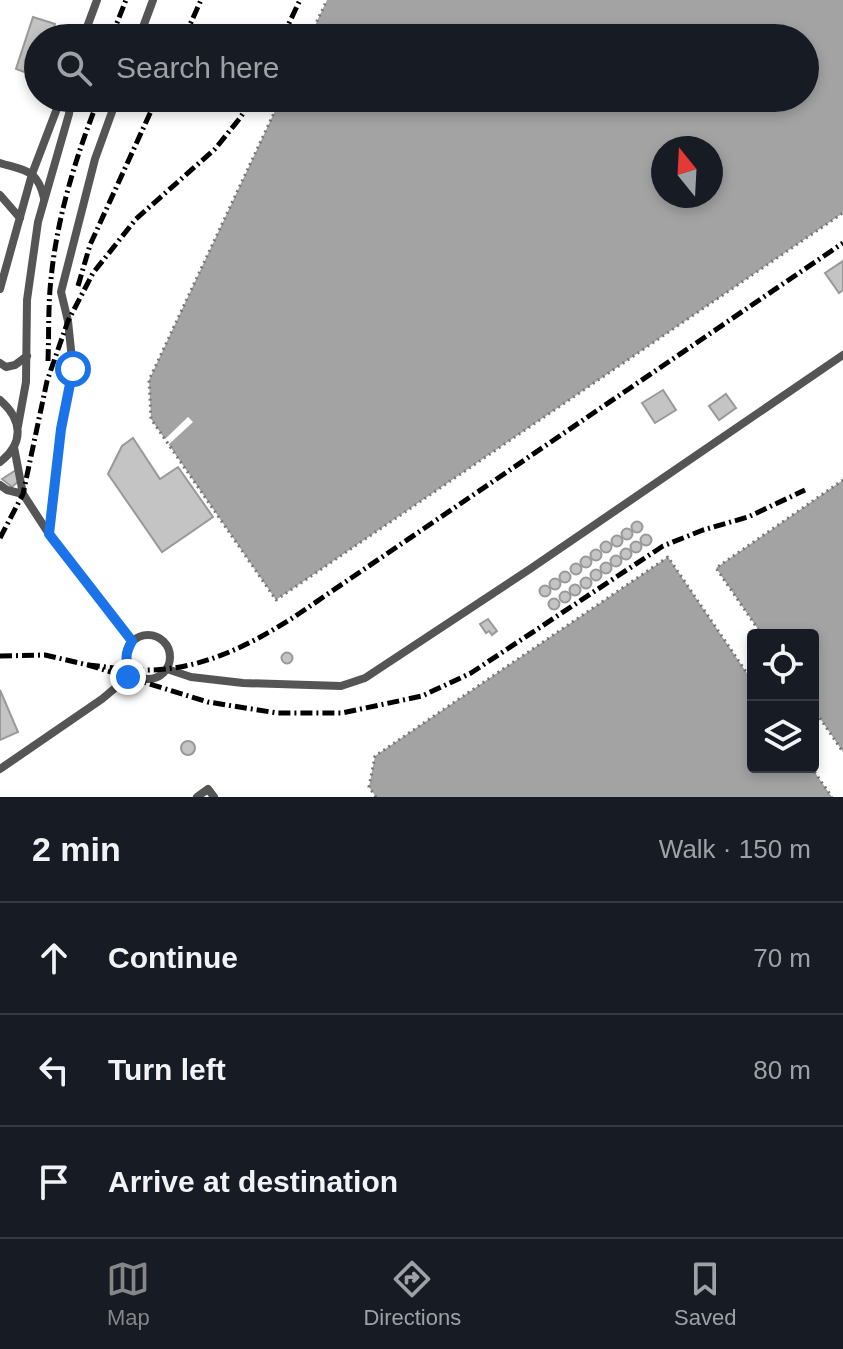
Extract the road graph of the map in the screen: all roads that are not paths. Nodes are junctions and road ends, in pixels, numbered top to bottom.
1 (97, 0) edge
2 (153, 0) edge
3 (88, 24) edge
4 (144, 24) edge
5 (56, 112) edge
6 (69, 112) edge
7 (112, 112) edge
8 (0, 163) edge
9 (32, 174) junction
10 (0, 195) edge
11 (44, 199) junction
12 (20, 218) junction
13 (0, 289) edge
14 (843, 355) edge
15 (27, 356) junction
16 (0, 363) edge
17 (0, 400) edge
18 (18, 426) junction
19 (14, 447) junction
20 (0, 462) edge
21 (0, 485) edge
22 (23, 494) junction
23 (49, 534) junction
24 (132, 641) junction
25 (167, 669) junction
26 (133, 673) junction
27 (0, 769) edge
28 (197, 797) edge
29 (214, 797) edge

1 - 3 lane
2 - 4 lane
5 - 9 lane
6 - 11 lane
7 - 23 lane
8 - 9 lane
9 - 11 lane
9 - 12 lane
10 - 12 lane
11 - 15 lane
12 - 13 lane
14 - 25 lane
15 - 16 lane
15 - 18 lane
17 - 18 lane
18 - 19 lane
19 - 20 lane
19 - 22 lane
21 - 22 lane
22 - 23 lane
23 - 24 lane
24 - 25 lane
24 - 26 lane
25 - 26 lane
26 - 27 lane
28 - 29 lane

